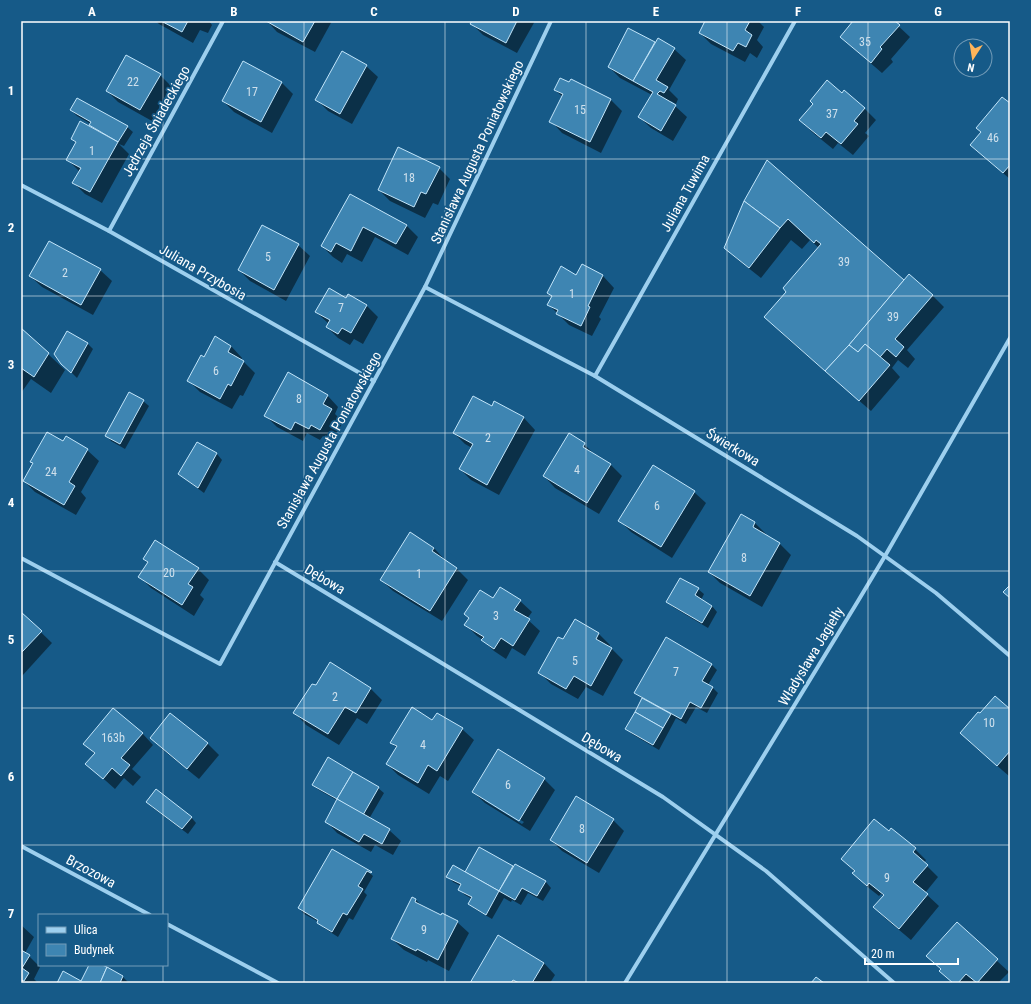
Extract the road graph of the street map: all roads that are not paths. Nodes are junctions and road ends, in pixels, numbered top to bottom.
1 (223, 21) edge
2 (551, 21) edge
3 (794, 21) edge
4 (21, 185) edge
5 (109, 231) junction
6 (425, 287) junction
7 (1010, 338) edge
8 (595, 376) junction
9 (374, 381) junction
10 (885, 556) junction
11 (21, 558) edge
12 (275, 562) junction
13 (1010, 656) edge
14 (715, 834) junction
15 (21, 846) edge
16 (148, 914) edge
17 (168, 925) edge
18 (278, 983) edge
19 (626, 983) edge
20 (894, 983) edge

1 - 5 street, Jędrzeja Śniadeckiego
2 - 6 street, Stanisława Augusta Poniatowskiego
3 - 8 street, Juliana Tuwima
4 - 5 street, Juliana Przybosia
5 - 9 street, Juliana Przybosia
6 - 8 street, Świerkowa
6 - 9 street, Stanisława Augusta Poniatowskiego
7 - 10 street, Władysława Jagiełły
8 - 10 street, Świerkowa
9 - 12 street, Stanisława Augusta Poniatowskiego
10 - 13 street, Świerkowa
10 - 14 street, Władysława Jagiełły
11 - 12 street, Stanisława Augusta Poniatowskiego
12 - 14 street, Dębowa
14 - 19 street, Władysława Jagiełły
14 - 20 street, Dębowa
15 - 16 street, Brzozowa
17 - 18 street

